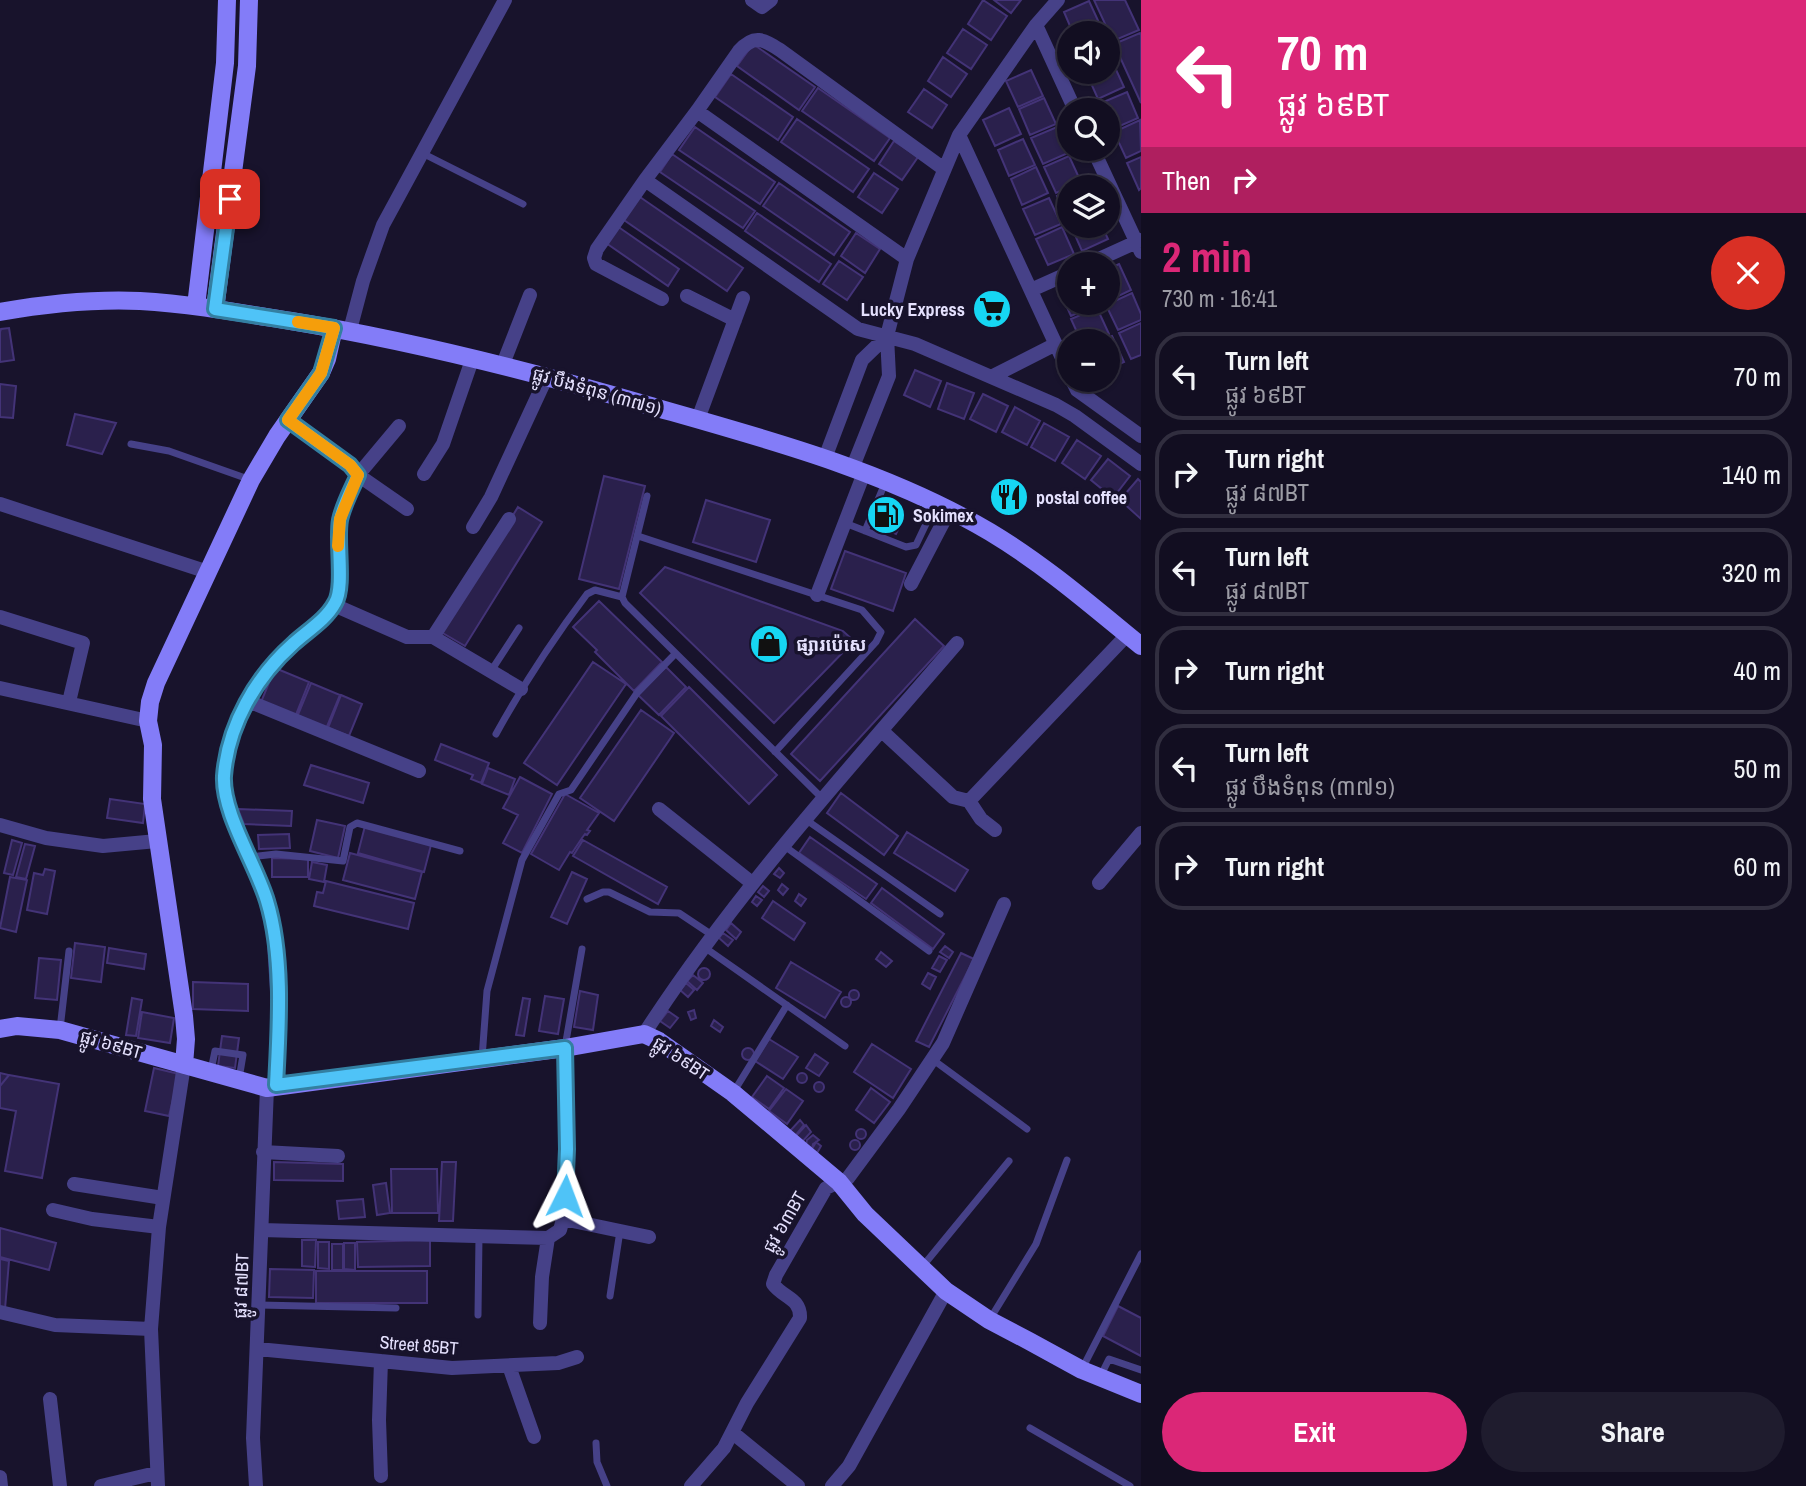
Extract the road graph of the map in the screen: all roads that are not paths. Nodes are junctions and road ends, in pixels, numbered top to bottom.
1 (227, 0) edge
2 (249, 0) edge
3 (505, 0) edge
4 (752, 0) edge
5 (771, 0) edge
6 (1059, 0) edge
7 (1036, 25) junction
8 (1069, 98) edge
9 (697, 111) junction
10 (959, 135) junction
11 (422, 153) junction
12 (1099, 161) edge
13 (944, 169) junction
14 (645, 180) junction
15 (523, 204) dead end
16 (206, 222) junction
17 (226, 225) junction
18 (1139, 245) edge
19 (1120, 252) edge
20 (907, 259) junction
21 (1057, 278) edge
22 (1031, 290) junction
23 (530, 295) dead end
24 (687, 296) dead end
25 (743, 298) dead end
26 (662, 299) dead end
27 (196, 306) junction
28 (215, 309) junction
29 (0, 312) edge
30 (735, 320) junction
31 (342, 329) junction
32 (887, 337) junction
33 (1056, 344) joint
34 (473, 358) junction
35 (503, 364) junction
36 (547, 376) junction
37 (991, 377) junction
38 (1080, 392) edge
39 (698, 419) junction
40 (288, 420) junction
41 (399, 426) dead end
42 (1141, 436) edge
43 (131, 444) dead end
44 (825, 458) junction
45 (1141, 464) edge
46 (858, 471) junction
47 (424, 474) dead end
48 (358, 475) junction
49 (251, 480) junction
50 (885, 482) junction
51 (647, 496) dead end
52 (0, 504) edge
53 (942, 508) junction
54 (407, 509) dead end
55 (509, 519) dead end
56 (844, 523) junction
57 (473, 527) dead end
58 (864, 531) junction
59 (638, 536) junction
60 (208, 572) junction
61 (911, 584) dead end
62 (817, 595) junction
63 (622, 597) junction
64 (334, 605) junction
65 (0, 617) edge
66 (519, 628) dead end
67 (433, 637) junction
68 (1137, 640) edge
69 (957, 643) dead end
70 (675, 654) junction
71 (491, 672) junction
72 (0, 688) edge
73 (521, 689) junction
74 (248, 701) junction
75 (69, 702) junction
76 (148, 721) junction
77 (881, 731) junction
78 (496, 734) dead end
79 (775, 752) junction
80 (419, 771) dead end
81 (822, 799) junction
82 (969, 801) junction
83 (659, 809) dead end
84 (804, 819) junction
85 (0, 825) edge
86 (995, 830) dead end
87 (1141, 833) edge
88 (157, 841) junction
89 (783, 844) junction
90 (460, 851) dead end
91 (250, 857) junction
92 (752, 883) junction
93 (1099, 883) dead end
94 (587, 899) dead end
95 (1004, 904) dead end
96 (940, 914) dead end
97 (708, 941) junction
98 (582, 949) dead end
99 (69, 951) dead end
100 (929, 951) dead end
101 (787, 1005) junction
102 (0, 1029) edge
103 (60, 1030) junction
104 (644, 1034) junction
105 (845, 1046) dead end
106 (565, 1048) junction
107 (482, 1058) junction
108 (932, 1059) junction
109 (184, 1065) junction
110 (210, 1072) junction
111 (239, 1080) junction
112 (272, 1086) junction
113 (733, 1093) junction
114 (1027, 1129) dead end
115 (262, 1152) junction
116 (338, 1156) dead end
117 (1067, 1160) dead end
118 (1009, 1161) dead end
119 (839, 1182) junction
120 (74, 1184) dead end
121 (163, 1198) junction
122 (52, 1210) dead end
123 (563, 1219) junction
124 (159, 1227) junction
125 (262, 1230) junction
126 (620, 1231) junction
127 (479, 1236) junction
128 (649, 1237) dead end
129 (548, 1238) junction
130 (1141, 1254) edge
131 (922, 1268) junction
132 (946, 1291) junction
133 (610, 1296) dead end
134 (259, 1305) junction
135 (396, 1308) dead end
136 (0, 1312) edge
137 (478, 1315) dead end
138 (989, 1320) junction
139 (540, 1323) dead end
140 (151, 1329) junction
141 (258, 1349) junction
142 (577, 1357) dead end
143 (381, 1361) junction
144 (509, 1366) junction
145 (1082, 1370) junction
146 (1141, 1370) edge
147 (1100, 1377) junction
148 (1141, 1394) edge
149 (50, 1399) dead end
150 (1030, 1428) dead end
151 (733, 1433) junction
152 (534, 1437) dead end
153 (596, 1443) dead end
154 (381, 1476) dead end
155 (0, 1477) edge
156 (157, 1480) edge
157 (1, 1486) edge
158 (60, 1486) edge
159 (102, 1486) edge
160 (256, 1486) edge
161 (607, 1486) edge
162 (691, 1486) edge
163 (798, 1486) edge
164 (832, 1486) edge
165 (1130, 1486) edge

1 - 16 street
2 - 17 street
3 - 11 street
4 - 5 street
6 - 7 street
7 - 8 street
7 - 10 street
9 - 13 street
9 - 14 street
9 - 20 street
10 - 13 street
10 - 22 street
11 - 15 lane
11 - 31 street
12 - 18 street
13 - 20 street
14 - 26 street
14 - 32 street
16 - 17 street
16 - 27 street
17 - 28 street
18 - 19 street
20 - 32 street
21 - 22 street
22 - 33 street
23 - 35 street
24 - 30 street
25 - 30 street
27 - 28 street, ផ្លូវ បឹងទំពុន (៣៧១)
27 - 29 street, ផ្លូវ បឹងទំពុន (៣៧១)
28 - 31 street, ផ្លូវ បឹងទំពុន (៣៧១)
30 - 39 street
31 - 34 street, ផ្លូវ បឹងទំពុន (៣៧១)
31 - 40 street
32 - 37 street
32 - 44 street
32 - 46 street
33 - 37 street
34 - 35 street, ផ្លូវ បឹងទំពុន (៣៧១)
34 - 47 street
35 - 36 street, ផ្លូវ បឹងទំពុន (៣៧១)
36 - 39 street, ផ្លូវ បឹងទំពុន (៣៧១)
36 - 57 street
37 - 45 street
38 - 42 street
39 - 44 street, ផ្លូវ បឹងទំពុន (៣៧១)
40 - 48 street
40 - 49 street
41 - 48 street
43 - 49 lane
44 - 46 street, ផ្លូវ បឹងទំពុន (៣៧១)
46 - 50 street, ផ្លូវ បឹងទំពុន (៣៧១)
46 - 56 street
48 - 54 street
48 - 64 street
49 - 60 street
50 - 53 street, ផ្លូវ បឹងទំពុន (៣៧១)
50 - 58 lane
51 - 59 lane
52 - 60 street
53 - 58 lane
53 - 61 street
53 - 68 street, ផ្លូវ បឹងទំពុន (៣៧១)
55 - 67 street
56 - 58 lane
56 - 62 street
59 - 62 lane
59 - 63 lane
60 - 76 street
62 - 79 lane
63 - 70 lane
63 - 73 lane
64 - 67 street
64 - 74 street, ផ្លូវ ៨៧BT
65 - 75 street
66 - 71 lane
67 - 71 street
68 - 82 street
69 - 77 street
70 - 79 lane
70 - 107 lane
71 - 73 street
72 - 75 street
73 - 78 lane
74 - 80 street
74 - 91 street, ផ្លូវ ៨៧BT
75 - 76 street
76 - 88 street
77 - 81 street
77 - 82 street
79 - 81 lane
81 - 84 street
82 - 86 street
83 - 92 street
84 - 89 street
84 - 96 lane
85 - 88 street
87 - 93 street
88 - 109 street
89 - 92 street
89 - 100 lane
90 - 91 lane
91 - 112 street, ផ្លូវ ៨៧BT
92 - 97 street
94 - 97 lane
95 - 108 street, ផ្លូវ ៦៣BT
97 - 101 lane
97 - 104 street
98 - 106 lane
99 - 103 lane
101 - 105 lane
101 - 113 lane
102 - 103 street, ផ្លូវ ៦៩BT
103 - 109 street, ផ្លូវ ៦៩BT
104 - 106 street, ផ្លូវ ៦៩BT
104 - 113 street, ផ្លូវ ៦៩BT
106 - 107 street, ផ្លូវ ៦៩BT
106 - 123 street
107 - 112 street, ផ្លូវ ៦៩BT
108 - 114 lane
108 - 119 street, ផ្លូវ ៦៣BT
109 - 110 street, ផ្លូវ ៦៩BT
109 - 121 street
110 - 111 street, ផ្លូវ ៦៩BT
110 - 111 lane
111 - 112 street, ផ្លូវ ៦៩BT
112 - 115 street, ផ្លូវ ៨៧BT
113 - 119 street, ផ្លូវ ៦៩BT
115 - 116 street
115 - 125 street, ផ្លូវ ៨៧BT
117 - 138 lane
118 - 131 lane
119 - 131 street, ផ្លូវ ៦៩BT
119 - 151 street, ផ្លូវ ៦៣BT
120 - 121 street
121 - 124 street
122 - 124 street
123 - 126 street
123 - 129 street
124 - 140 street
125 - 127 street
125 - 134 street, ផ្លូវ ៨៧BT
126 - 128 street
126 - 133 lane
127 - 129 street
127 - 137 lane
129 - 139 street
130 - 145 lane
131 - 132 street, ផ្លូវ ៦៩BT
132 - 138 street, ផ្លូវ ៦៩BT
132 - 164 street
134 - 135 lane
134 - 141 street, ផ្លូវ ៨៧BT
136 - 140 street
138 - 145 street, ផ្លូវ ៦៩BT
140 - 156 street
141 - 143 street, Street 85BT
141 - 160 street, ផ្លូវ ៨៧BT
142 - 144 street, Street 85BT
143 - 144 street, Street 85BT
143 - 154 street
144 - 152 street
145 - 147 street, ផ្លូវ ៦៩BT
146 - 147 lane
147 - 148 street, ផ្លូវ ៦៩BT
149 - 158 street
150 - 165 lane
151 - 162 street, ផ្លូវ ៦៣BT
151 - 163 street
153 - 161 lane
155 - 157 street
156 - 159 street

